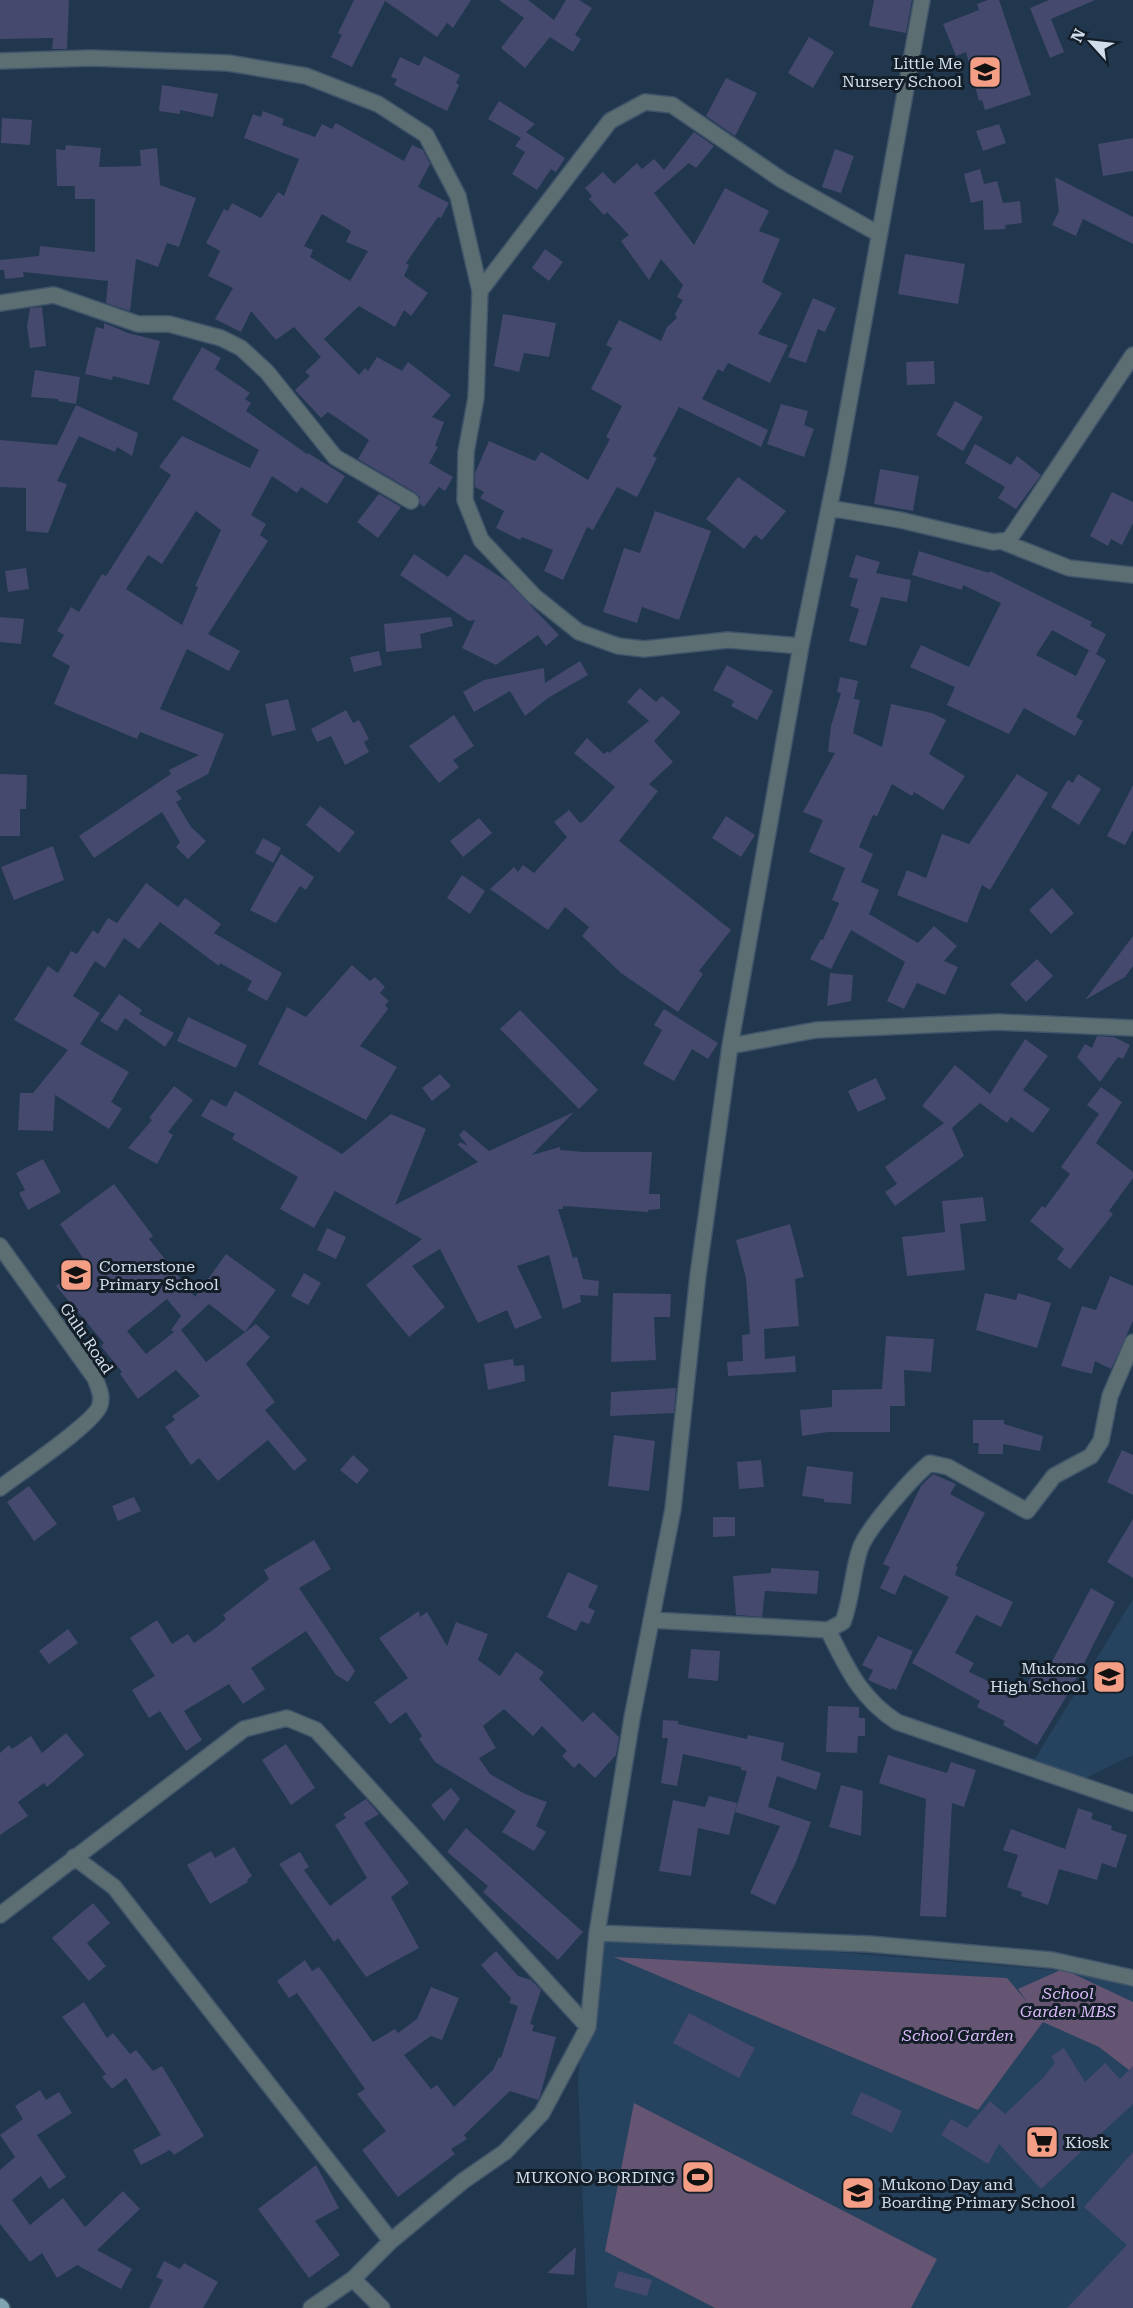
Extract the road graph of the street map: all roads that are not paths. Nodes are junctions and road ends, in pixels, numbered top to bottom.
1 (922, 0) edge
2 (0, 62) edge
3 (879, 234) junction
4 (480, 291) junction
5 (0, 303) edge
6 (1133, 355) edge
7 (411, 501) dead end
8 (829, 508) junction
9 (1001, 541) junction
10 (1133, 575) edge
11 (801, 646) junction
12 (1133, 1028) edge
13 (730, 1046) junction
14 (0, 1246) edge
15 (1133, 1342) edge
16 (0, 1488) edge
17 (651, 1620) junction
18 (828, 1630) junction
19 (1133, 1803) edge
20 (74, 1857) junction
21 (0, 1915) edge
22 (597, 1933) junction
23 (1133, 1978) edge
24 (588, 2027) junction
25 (391, 2241) junction
26 (353, 2279) junction
27 (311, 2308) edge
28 (382, 2308) edge

1 - 3 street
2 - 4 street
3 - 4 street
3 - 8 street
4 - 11 street
5 - 7 street
6 - 9 street
8 - 9 street
8 - 11 street
9 - 10 street
11 - 13 street
12 - 13 street
13 - 17 street
14 - 16 street, Gulu Road
15 - 18 street
17 - 18 street
17 - 22 street
18 - 19 street
20 - 21 street
20 - 24 street
20 - 25 street
22 - 23 street
22 - 24 street
24 - 25 street
25 - 26 street
26 - 27 street
26 - 28 street

